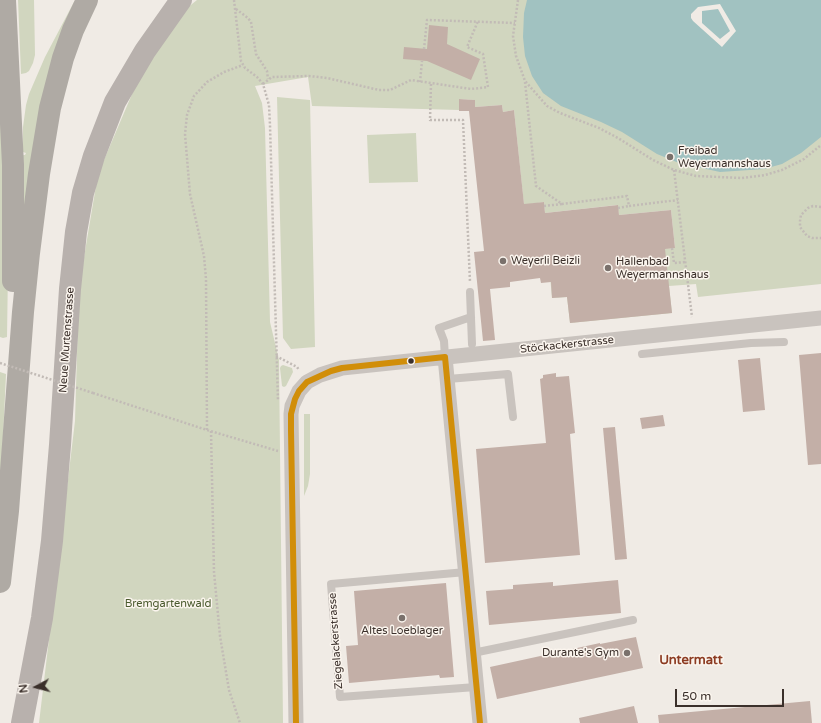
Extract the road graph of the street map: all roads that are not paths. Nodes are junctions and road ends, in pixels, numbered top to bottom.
1 (5, 0) edge
2 (88, 0) edge
3 (181, 0) edge
4 (470, 292) road end
5 (471, 317) junction
6 (821, 318) edge
7 (643, 337) junction
8 (784, 342) dead end
9 (472, 344) dead end
10 (445, 358) junction
11 (448, 379) junction
12 (512, 417) dead end
13 (12, 448) junction
14 (466, 572) junction
15 (0, 582) edge
16 (633, 620) dead end
17 (474, 653) junction
18 (476, 688) junction
19 (22, 716) edge
20 (296, 723) edge
21 (480, 723) edge

1 - 13 highway
2 - 13 highway
3 - 19 main road, Neue Murtenstrasse
4 - 5 lane
5 - 9 lane
5 - 10 lane
6 - 7 street, Stöckackerstrasse
7 - 8 lane
7 - 10 street, Stöckackerstrasse
10 - 11 street
10 - 20 street, Stöckackerstrasse
11 - 12 lane
11 - 14 street
13 - 15 highway
14 - 17 street
14 - 18 lane, Ziegelackerstrasse
16 - 17 lane
17 - 18 street
18 - 21 street

